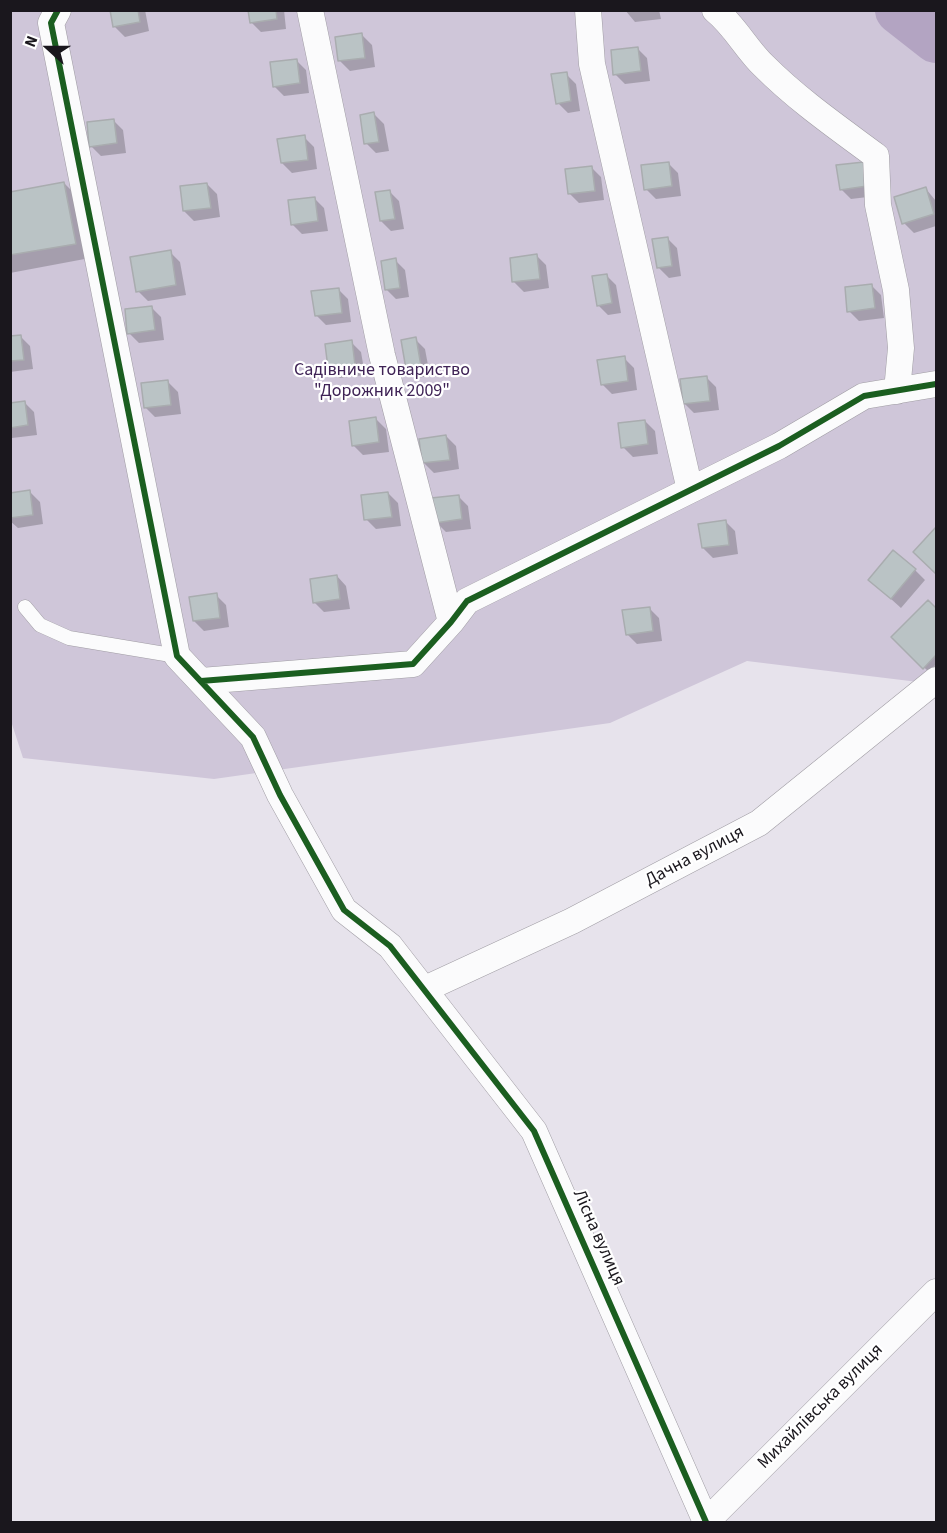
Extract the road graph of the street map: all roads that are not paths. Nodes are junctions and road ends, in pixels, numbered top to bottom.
1 (58, 10) edge
2 (310, 10) edge
3 (588, 10) edge
4 (715, 10) edge
5 (936, 384) edge
6 (897, 391) junction
7 (690, 490) junction
8 (25, 607) dead end
9 (451, 622) junction
10 (177, 656) junction
11 (936, 680) edge
12 (201, 681) junction
13 (425, 989) junction
14 (936, 1292) edge
15 (706, 1522) edge

1 - 10 street
2 - 9 street
3 - 7 street
4 - 6 street
5 - 6 street
6 - 7 street
7 - 9 street
8 - 10 lane
9 - 12 street
10 - 12 street, Лісна вулиця
11 - 13 street, Дачна вулиця
12 - 13 street, Лісна вулиця
13 - 15 street, Лісна вулиця
14 - 15 street, Михайлівська вулиця

